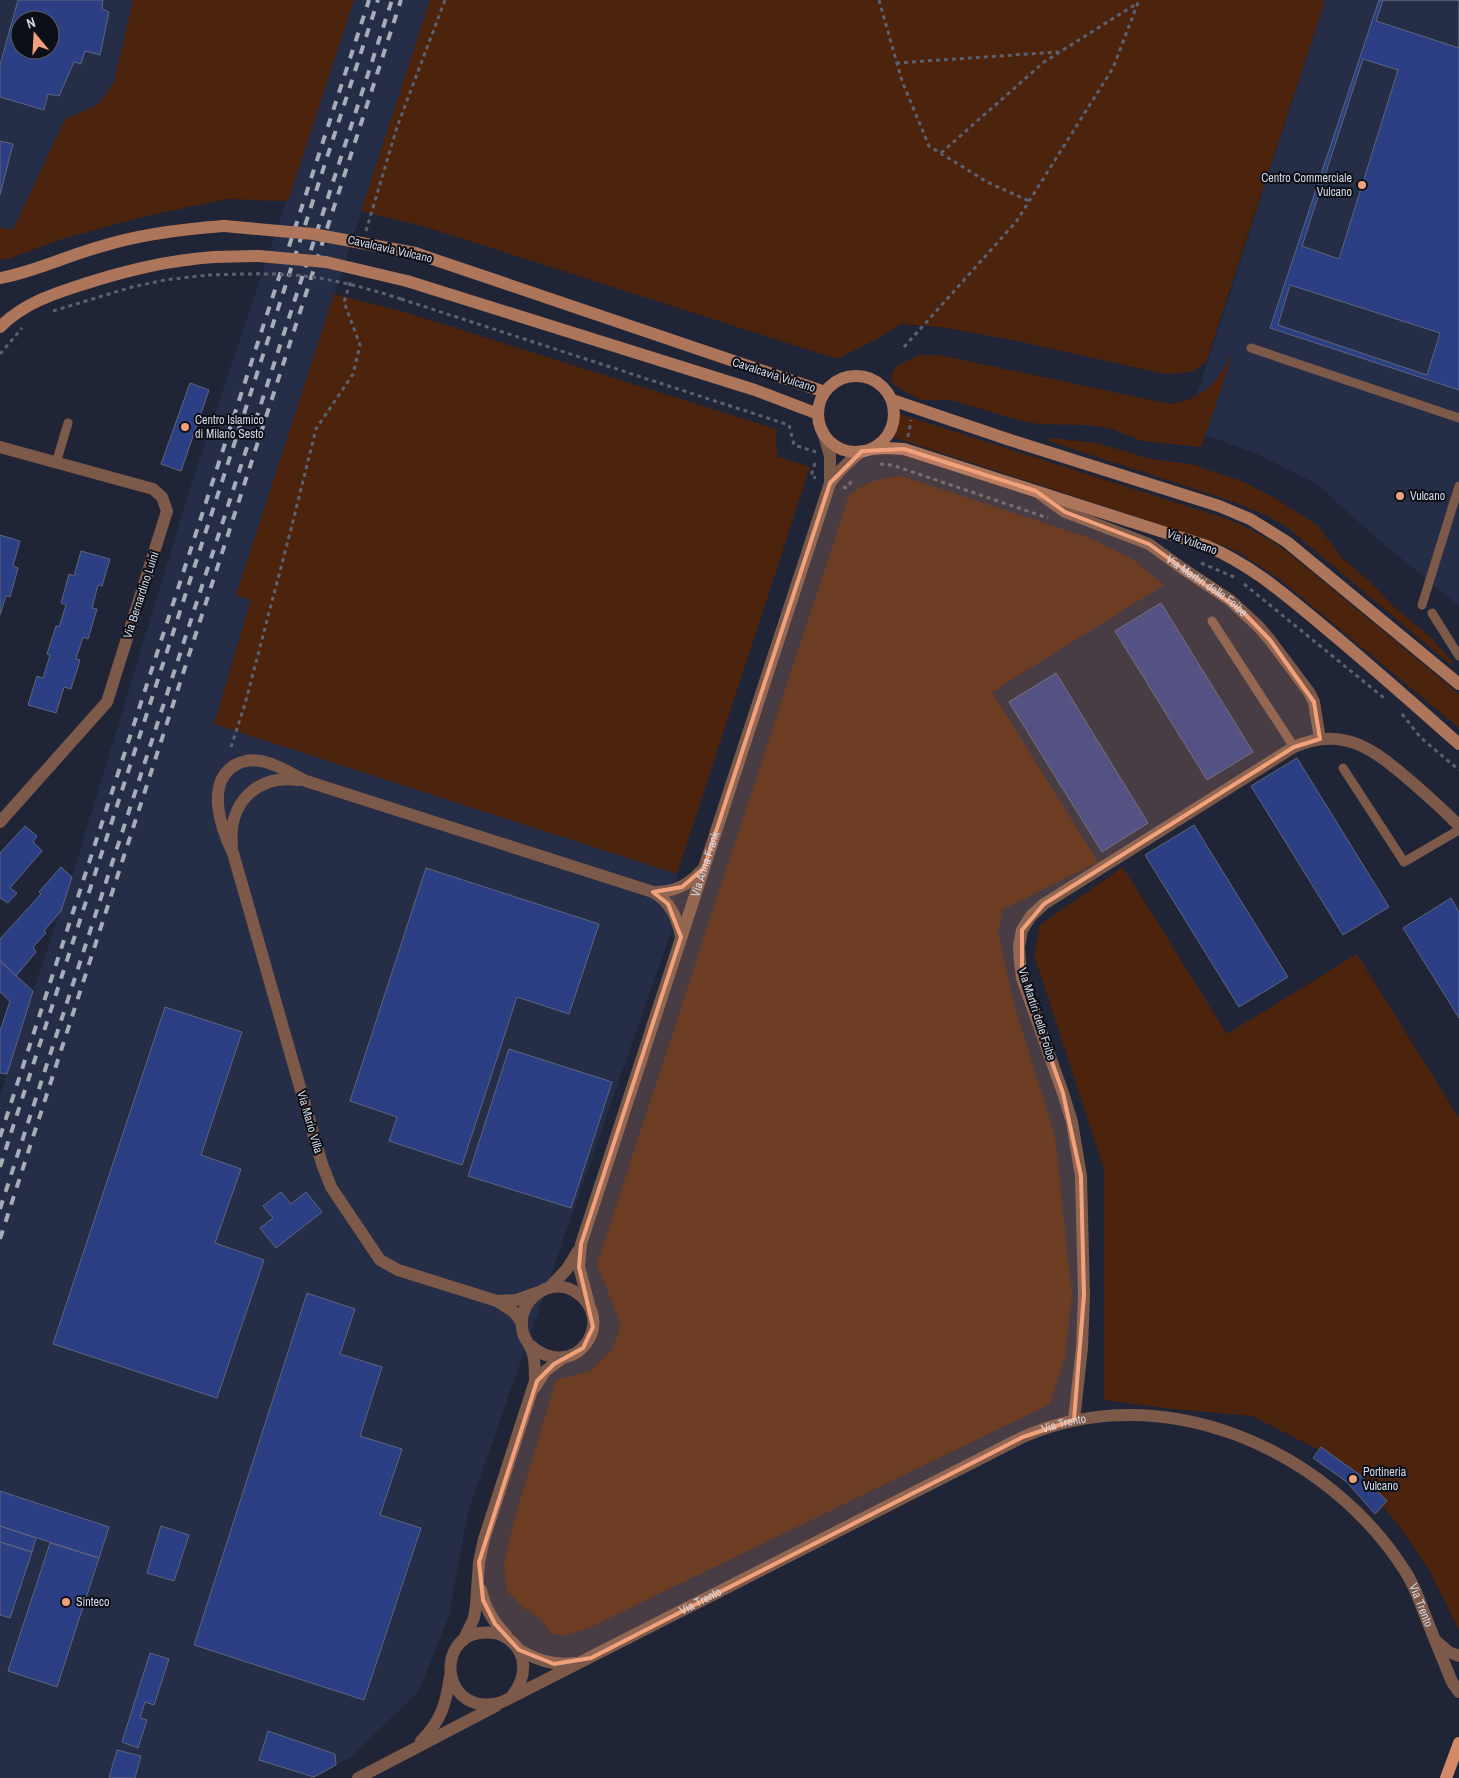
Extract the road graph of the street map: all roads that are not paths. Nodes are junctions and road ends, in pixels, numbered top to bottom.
1 (0, 278) edge
2 (0, 327) edge
3 (1251, 348) dead end
4 (826, 392) junction
5 (892, 400) junction
6 (818, 414) junction
7 (1459, 418) edge
8 (68, 423) dead end
9 (823, 432) junction
10 (0, 447) edge
11 (866, 450) junction
12 (56, 463) junction
13 (830, 483) junction
14 (1459, 486) edge
15 (1036, 491) junction
16 (1422, 605) dead end
17 (1432, 612) dead end
18 (1212, 621) dead end
19 (1459, 656) edge
20 (1459, 684) edge
21 (1320, 739) junction
22 (1459, 744) edge
23 (1294, 747) junction
24 (1343, 768) dead end
25 (306, 781) junction
26 (0, 822) edge
27 (1459, 826) edge
28 (1459, 830) edge
29 (233, 853) junction
30 (704, 868) junction
31 (653, 892) junction
32 (681, 937) junction
33 (581, 1244) junction
34 (543, 1290) junction
35 (498, 1301) junction
36 (589, 1304) junction
37 (522, 1323) junction
38 (530, 1345) junction
39 (565, 1357) junction
40 (533, 1391) junction
41 (1074, 1420) junction
42 (478, 1581) junction
43 (464, 1640) junction
44 (1435, 1640) junction
45 (515, 1645) junction
46 (1459, 1656) edge
47 (591, 1658) junction
48 (450, 1672) junction
49 (1459, 1692) edge
50 (507, 1699) junction
51 (1459, 1743) edge
52 (407, 1752) junction
53 (358, 1778) edge
54 (1446, 1778) edge

1 - 4 main road, Cavalcavia Vulcano, bridge
2 - 6 main road, Cavalcavia Vulcano, bridge
3 - 7 lane
4 - 5 main road
4 - 6 main road
5 - 11 main road
5 - 20 main road
6 - 9 main road
8 - 12 lane
9 - 11 main road
9 - 13 street, Via Anna Frank
10 - 12 street, Via Bernardino Luini
11 - 13 street, Via Anna Frank
11 - 15 main road, Via Vulcano
12 - 26 street, Via Bernardino Luini
13 - 30 street, Via Anna Frank
14 - 16 lane
15 - 21 street, Via Martiri delle Foibe
15 - 22 main road, Via Vulcano
17 - 19 lane
18 - 23 lane
21 - 23 street, Via Martiri delle Foibe
21 - 27 street, Via Martiri delle Foibe
23 - 41 street, Via Martiri delle Foibe
24 - 28 lane
25 - 29 street, Via Mario Villa
25 - 29 street, Via Mario Villa
25 - 31 street, Via Mario Villa
29 - 35 street, Via Mario Villa
30 - 31 street, Via Mario Villa
30 - 32 street, Via Anna Frank
31 - 32 street, Via Mario Villa
32 - 33 street, Via Anna Frank
33 - 34 street, Via Anna Frank
33 - 36 street, Via Anna Frank
34 - 35 street, Via Mario Villa
34 - 36 street
34 - 37 street
35 - 37 street, Via Mario Villa
36 - 39 street
37 - 38 street
38 - 39 street
38 - 40 street
39 - 40 street
40 - 42 street
41 - 44 street, Via Trento
41 - 47 street, Via Trento
42 - 43 street
42 - 45 street
43 - 45 street, Via Trento
43 - 48 street, Via Trento
44 - 46 street
44 - 49 street, Via Trento
45 - 47 street, Via Trento
45 - 50 street
47 - 50 street, Via Trento
48 - 50 street, Via Trento
48 - 52 street, Via Trento
50 - 52 street, Via Trento
51 - 54 main road
52 - 53 street, Via Trento

